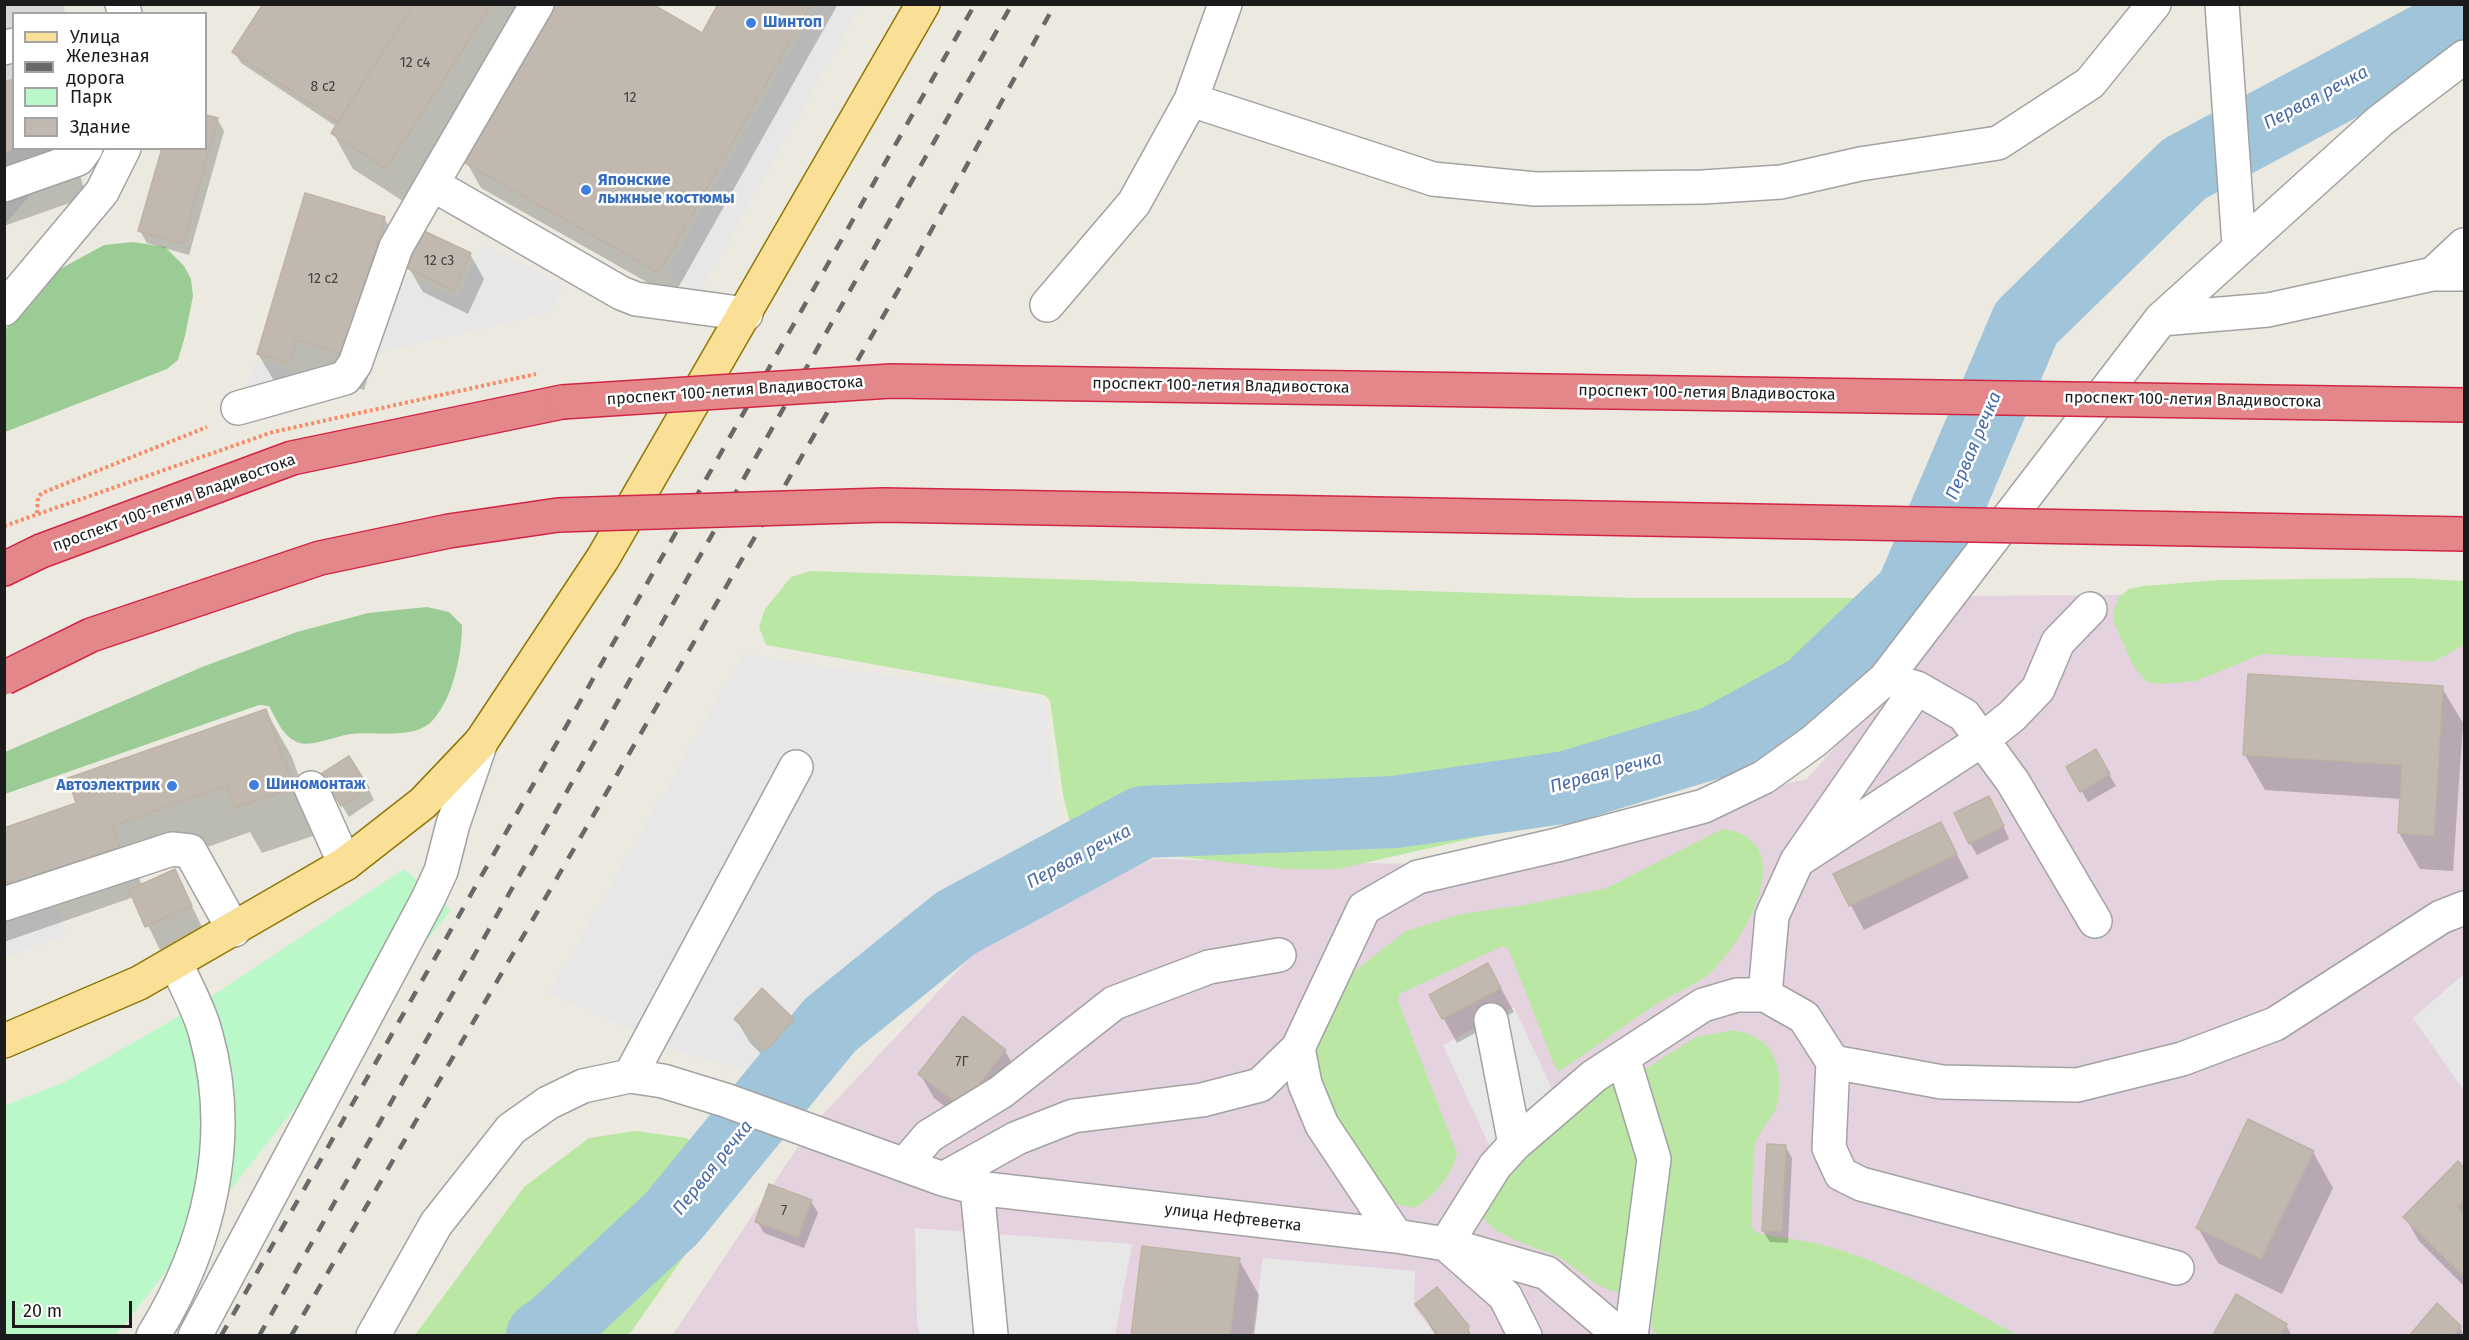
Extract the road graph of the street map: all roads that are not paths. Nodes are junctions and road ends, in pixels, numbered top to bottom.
1 (537, 4) edge
2 (923, 4) edge
3 (1224, 4) edge
4 (2154, 4) edge
5 (2222, 4) edge
6 (2464, 57) edge
7 (1191, 100) junction
8 (85, 150) edge
9 (123, 150) edge
10 (432, 184) junction
11 (4, 185) edge
12 (2239, 245) junction
13 (2464, 245) edge
14 (2449, 274) edge
15 (1047, 305) dead end
16 (4, 309) edge
17 (746, 314) junction
18 (2161, 318) junction
19 (2464, 405) edge
20 (226, 416) road end
21 (2464, 534) edge
22 (4, 569) edge
23 (2090, 609) dead end
24 (4, 678) edge
25 (1886, 679) junction
26 (1917, 688) junction
27 (1982, 740) junction
28 (481, 742) junction
29 (796, 767) dead end
30 (311, 788) dead end
31 (1797, 861) junction
32 (345, 864) junction
33 (4, 904) edge
34 (2464, 908) edge
35 (2095, 921) dead end
36 (234, 930) junction
37 (1280, 955) dead end
38 (176, 963) junction
39 (1765, 995) junction
40 (1491, 1020) dead end
41 (4, 1041) edge
42 (1298, 1048) junction
43 (1623, 1057) junction
44 (1833, 1062) junction
45 (630, 1076) junction
46 (1515, 1144) junction
47 (905, 1164) junction
48 (943, 1179) junction
49 (977, 1188) junction
50 (1396, 1236) junction
51 (1446, 1244) junction
52 (2177, 1268) dead end
53 (153, 1335) edge
54 (195, 1335) edge
55 (373, 1335) edge
56 (992, 1335) edge
57 (1525, 1335) edge
58 (1621, 1335) edge
59 (1631, 1335) edge

1 - 10 street
2 - 17 main road
3 - 7 street
4 - 7 street
5 - 12 street
6 - 12 street
7 - 15 street
8 - 11 street
9 - 16 street
10 - 17 street
10 - 20 street
12 - 18 street
13 - 14 street
14 - 18 street
17 - 28 main road
18 - 25 street
19 - 22 highway, проспект 100-летия Владивостока, bridge
21 - 24 highway, bridge
23 - 27 street
25 - 26 street
25 - 42 street
26 - 27 street
26 - 31 street
27 - 31 street
27 - 35 street
28 - 32 main road
28 - 54 street
29 - 45 street
30 - 32 street
31 - 39 street
32 - 36 main road
33 - 36 street
34 - 44 street
36 - 38 main road
37 - 47 street
38 - 41 main road
38 - 53 street
39 - 43 street
39 - 44 street
40 - 46 street
42 - 48 street
42 - 50 street
43 - 46 street
43 - 59 street
44 - 52 street
45 - 47 street, улица Нефтеветка
45 - 55 street
46 - 51 street
47 - 48 street, улица Нефтеветка
48 - 49 street, улица Нефтеветка
49 - 50 street, улица Нефтеветка
49 - 56 street
50 - 51 street, улица Нефтеветка
51 - 57 street
51 - 58 street, улица Нефтеветка

